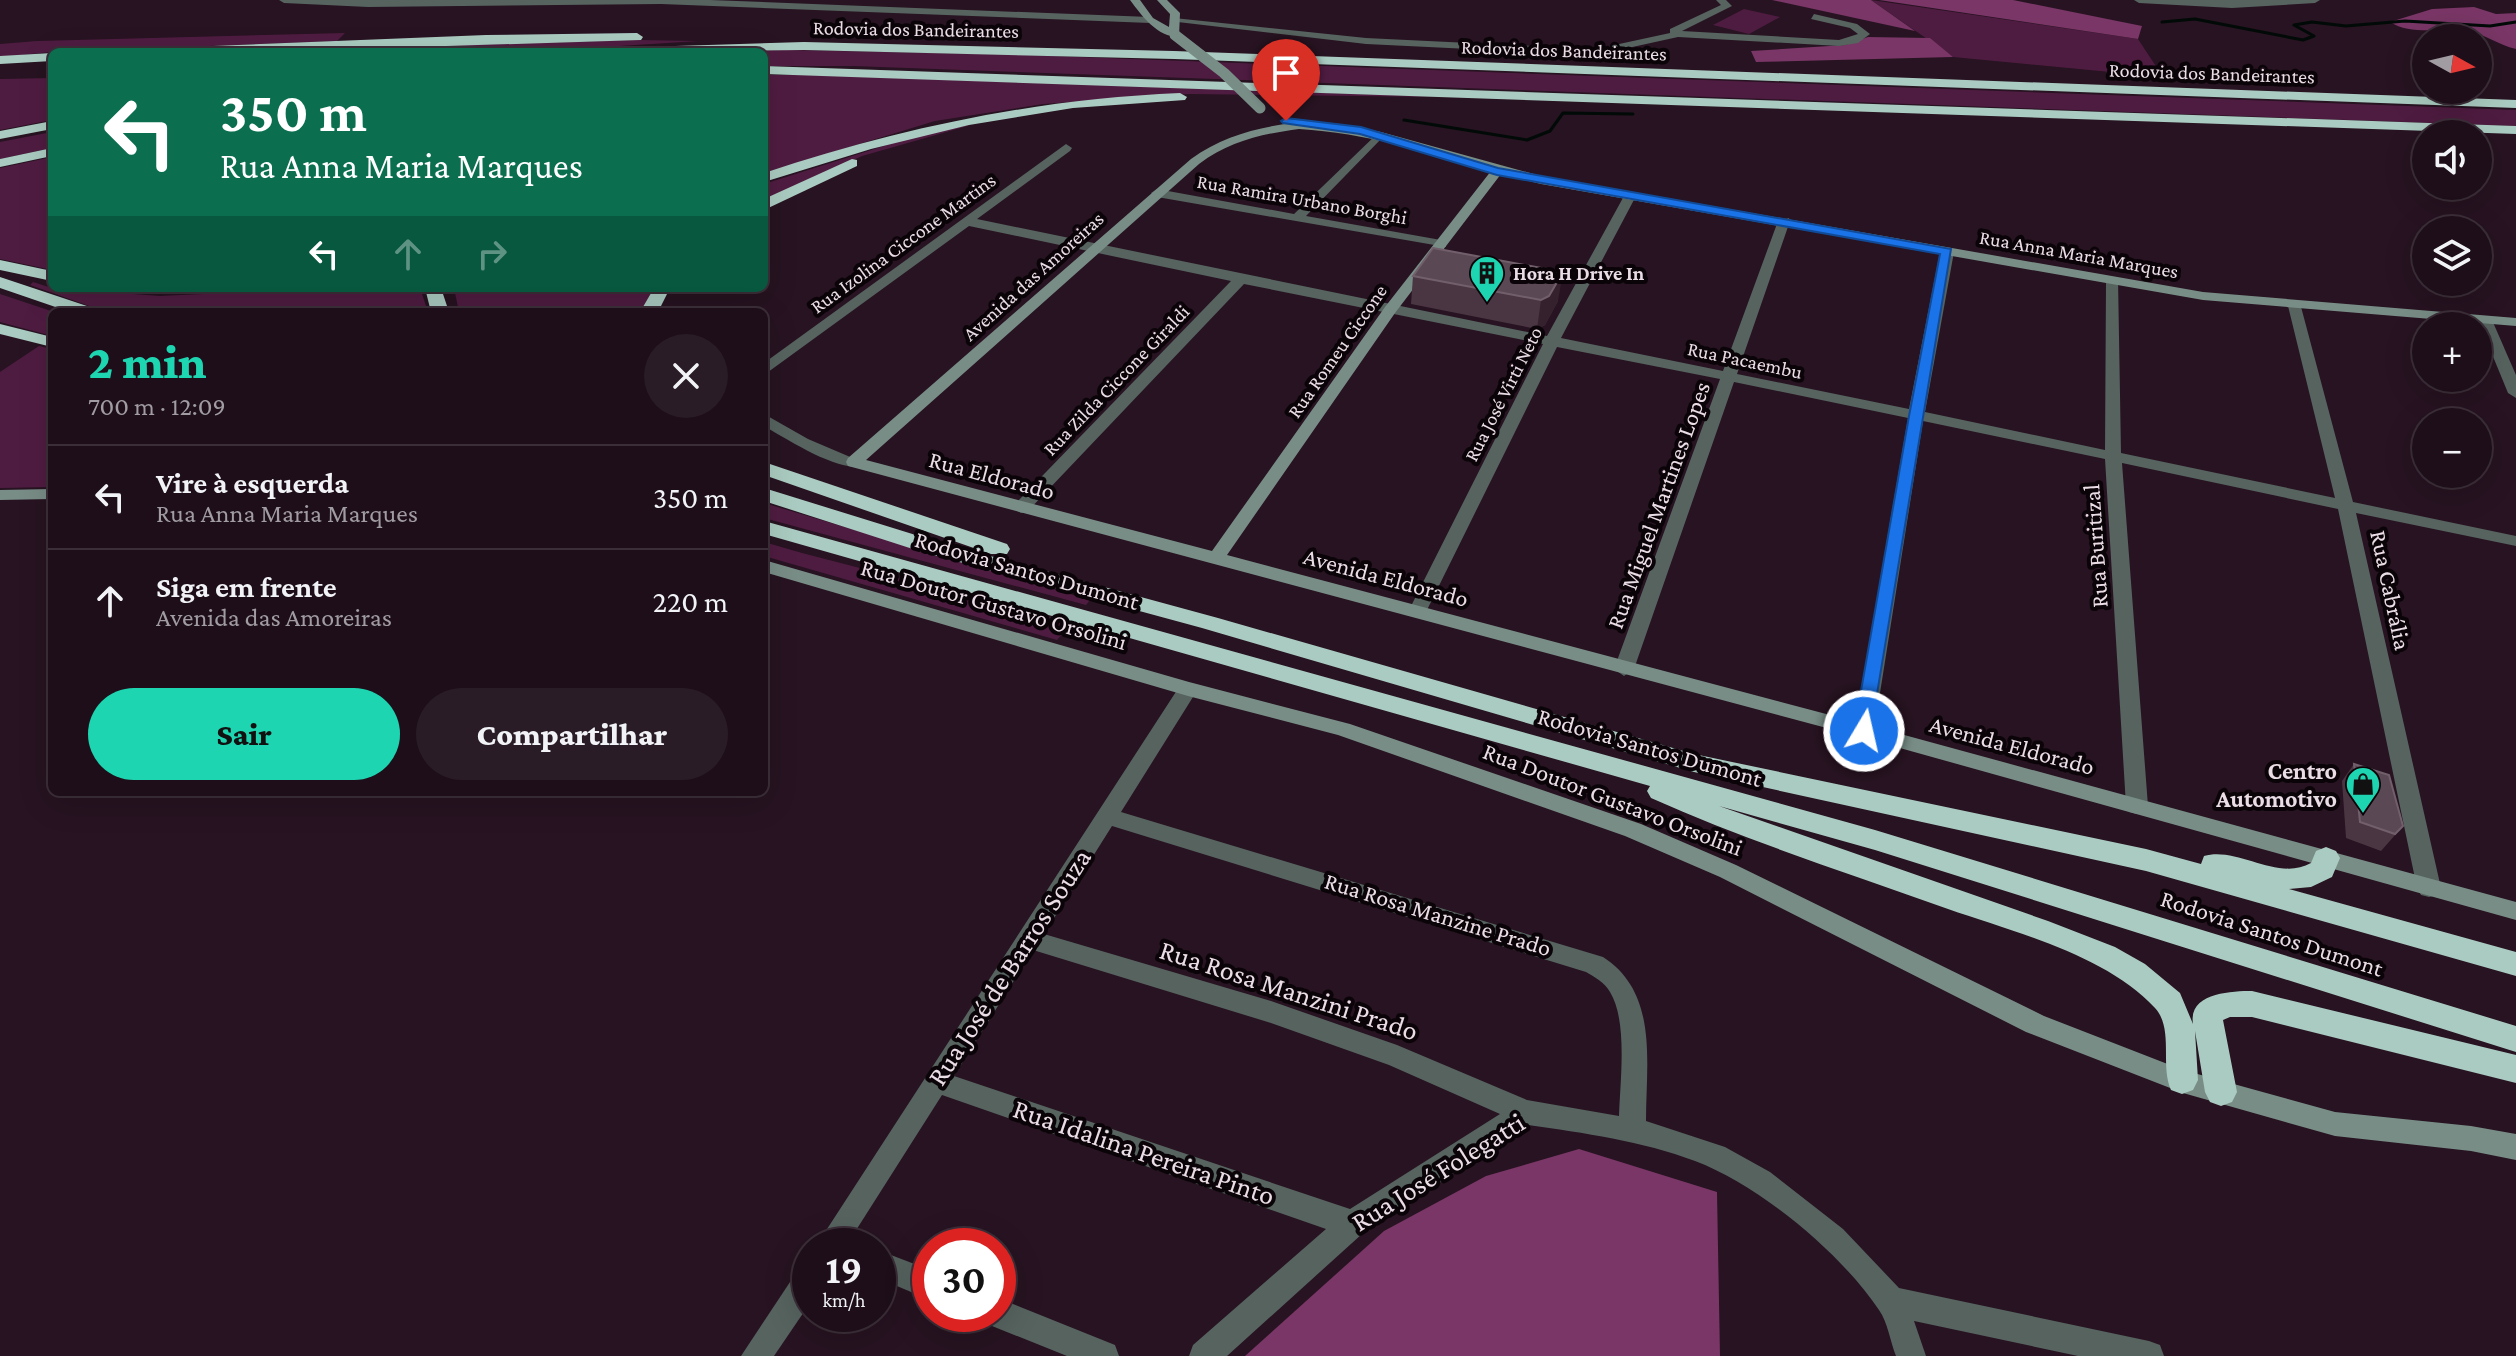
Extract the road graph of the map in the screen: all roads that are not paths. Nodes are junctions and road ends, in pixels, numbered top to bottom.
1 (284, 0) edge
2 (607, 0) edge
3 (660, 0) edge
4 (1721, 0) edge
5 (2139, 0) edge
6 (2315, 0) edge
7 (2168, 1) edge
8 (2284, 1) edge
9 (1137, 3) edge
10 (1167, 4) edge
11 (1104, 16) junction
12 (1814, 17) dead end
13 (1150, 20) junction
14 (1174, 21) junction
15 (1210, 26) junction
16 (1175, 34) junction
17 (1664, 36) junction
18 (263, 48) edge
19 (747, 48) edge
20 (1174, 55) junction
21 (48, 57) edge
22 (0, 60) edge
23 (768, 70) edge
24 (0, 72) edge
25 (48, 72) edge
26 (2516, 104) edge
27 (1262, 106) junction
28 (1797, 106) junction
29 (48, 126) edge
30 (1310, 126) junction
31 (2516, 130) edge
32 (1248, 134) junction
33 (0, 135) edge
34 (1379, 135) junction
35 (1066, 148) dead end
36 (48, 153) edge
37 (0, 163) edge
38 (1497, 171) junction
39 (768, 177) edge
40 (1157, 193) junction
41 (1630, 196) junction
42 (768, 203) edge
43 (1297, 218) junction
44 (966, 221) junction
45 (1784, 221) junction
46 (1441, 244) junction
47 (1093, 249) junction
48 (1947, 252) junction
49 (0, 265) edge
50 (48, 275) edge
51 (1240, 280) junction
52 (2113, 281) junction
53 (0, 282) edge
54 (2295, 306) junction
55 (75, 308) edge
56 (1390, 310) junction
57 (2412, 315) edge
58 (2492, 320) edge
59 (2516, 322) edge
60 (0, 329) edge
61 (2492, 336) edge
62 (48, 341) edge
63 (1552, 341) junction
64 (768, 367) edge
65 (1729, 378) junction
66 (2516, 393) edge
67 (1916, 416) junction
68 (768, 421) edge
69 (2113, 457) junction
70 (854, 462) junction
71 (768, 469) edge
72 (48, 494) edge
73 (0, 495) edge
74 (768, 495) edge
75 (2345, 503) junction
76 (1021, 508) junction
77 (768, 528) edge
78 (2516, 541) edge
79 (1216, 558) junction
80 (768, 567) edge
81 (1124, 599) junction
82 (1417, 612) junction
83 (1624, 669) junction
84 (1188, 689) junction
85 (1864, 731) junction
86 (1604, 763) junction
87 (2137, 806) junction
88 (1108, 816) junction
89 (2326, 858) junction
90 (2146, 860) junction
91 (2429, 888) junction
92 (2516, 911) edge
93 (1029, 939) junction
94 (2516, 964) edge
95 (2516, 1039) edge
96 (2516, 1069) edge
97 (2182, 1080) junction
98 (935, 1081) junction
99 (2221, 1092) junction
100 (1525, 1112) junction
101 (1632, 1129) junction
102 (2516, 1147) edge
103 (1352, 1224) junction
104 (843, 1228) edge
105 (1890, 1301) junction
106 (792, 1303) edge
107 (1016, 1320) edge
108 (756, 1356) edge
109 (1104, 1356) edge
110 (1204, 1356) edge
111 (1911, 1356) edge
112 (2149, 1356) edge

1 - 2 street
2 - 3 street
3 - 11 street
4 - 17 street
5 - 7 street
6 - 8 street
7 - 8 street
9 - 10 main road
9 - 11 street
9 - 13 main road
10 - 14 main road
10 - 15 street
11 - 13 street
12 - 17 street
13 - 14 main road
13 - 16 main road
14 - 15 street
14 - 16 main road
15 - 17 street
16 - 27 main road, bridge
18 - 20 highway
19 - 20 highway, Rodovia dos Bandeirantes
20 - 26 highway, Rodovia dos Bandeirantes
21 - 22 highway
23 - 28 highway, Rodovia dos Bandeirantes
24 - 25 highway
27 - 28 highway
27 - 30 main road, Avenida das Amoreiras
27 - 32 main road
27 - 39 highway
27 - 42 highway
28 - 31 highway, Rodovia dos Bandeirantes
29 - 33 highway
30 - 32 main road, Avenida das Amoreiras
30 - 34 main road, Avenida das Amoreiras
32 - 40 main road, Avenida das Amoreiras
34 - 38 main road, Avenida das Amoreiras
34 - 43 street
35 - 44 street, Rua Izolina Ciccone Martins
36 - 37 highway
38 - 41 main road, Rua Anna Maria Marques
38 - 46 main road, Rua Romeu Ciccone
40 - 43 street, Rua Ramira Urbano Borghi
40 - 47 main road, Avenida das Amoreiras
41 - 45 main road, Rua Anna Maria Marques
41 - 63 street, Rua José Virti Neto
43 - 46 street, Rua Ramira Urbano Borghi
44 - 47 street, Rua Pacaembu
44 - 64 street, Rua Izolina Ciccone Martins
45 - 48 main road, Rua Anna Maria Marques
45 - 65 street, Rua Miguel Martines Lopes
46 - 56 main road, Rua Romeu Ciccone
47 - 51 street, Rua Pacaembu
47 - 70 main road, Avenida das Amoreiras
48 - 52 main road, Rua Anna Maria Marques
48 - 67 street
49 - 50 highway
51 - 56 street, Rua Pacaembu
51 - 76 street, Rua Zilda Ciccone Giraldi
52 - 54 main road, Rua Anna Maria Marques
52 - 69 street, Rua Buritizal
53 - 55 highway
54 - 57 main road, Rua Anna Maria Marques
54 - 75 street, Rua Cabrália
56 - 63 street, Rua Pacaembu
56 - 79 main road, Rua Romeu Ciccone
58 - 59 main road, Rua Anna Maria Marques
60 - 62 highway
61 - 66 street
63 - 65 street, Rua Pacaembu
63 - 82 street, Rua José Virti Neto
65 - 67 street, Rua Pacaembu
65 - 83 street, Rua Miguel Martines Lopes
67 - 69 street, Rua Pacaembu
67 - 85 street
68 - 70 street, Rua Eldorado
69 - 75 street, Rua Pacaembu
69 - 87 street, Rua Buritizal
70 - 76 main road, Rua Eldorado
71 - 81 highway
72 - 73 main road
74 - 81 highway, Rodovia Santos Dumont
75 - 78 street, Rua Pacaembu
75 - 91 street, Rua Cabrália
76 - 79 main road, Rua Eldorado
77 - 86 highway, Rodovia Santos Dumont
79 - 82 main road, Avenida Eldorado
80 - 84 main road, Rua Doutor Gustavo Orsolini
81 - 90 highway, Rodovia Santos Dumont
82 - 83 main road, Avenida Eldorado
83 - 85 main road, Avenida Eldorado
84 - 88 street, Rua José de Barros Souza
84 - 97 main road, Rua Doutor Gustavo Orsolini
85 - 87 main road, Avenida Eldorado
86 - 95 highway, Rodovia Santos Dumont
86 - 97 highway
87 - 89 main road, Avenida Eldorado
88 - 93 street, Rua José de Barros Souza
88 - 101 street, Rua Rosa Manzine Prado
89 - 90 highway
89 - 91 main road, Avenida Eldorado
90 - 94 highway, Rodovia Santos Dumont
91 - 92 main road, Avenida Eldorado
93 - 98 street, Rua José de Barros Souza
93 - 100 street, Rua Rosa Manzini Prado
96 - 99 highway
97 - 99 main road, Rua Doutor Gustavo Orsolini
98 - 103 street, Rua Idalina Pereira Pinto
98 - 104 street, Rua José de Barros Souza
99 - 102 main road, Rua Doutor Gustavo Orsolini
100 - 101 street, Rua José Folegatti
100 - 103 street, Rua José Folegatti
101 - 105 street, Rua José Folegatti
103 - 110 street, Rua José Folegatti
105 - 111 street, Rua José Folegatti
105 - 112 street
106 - 108 street
107 - 109 street

